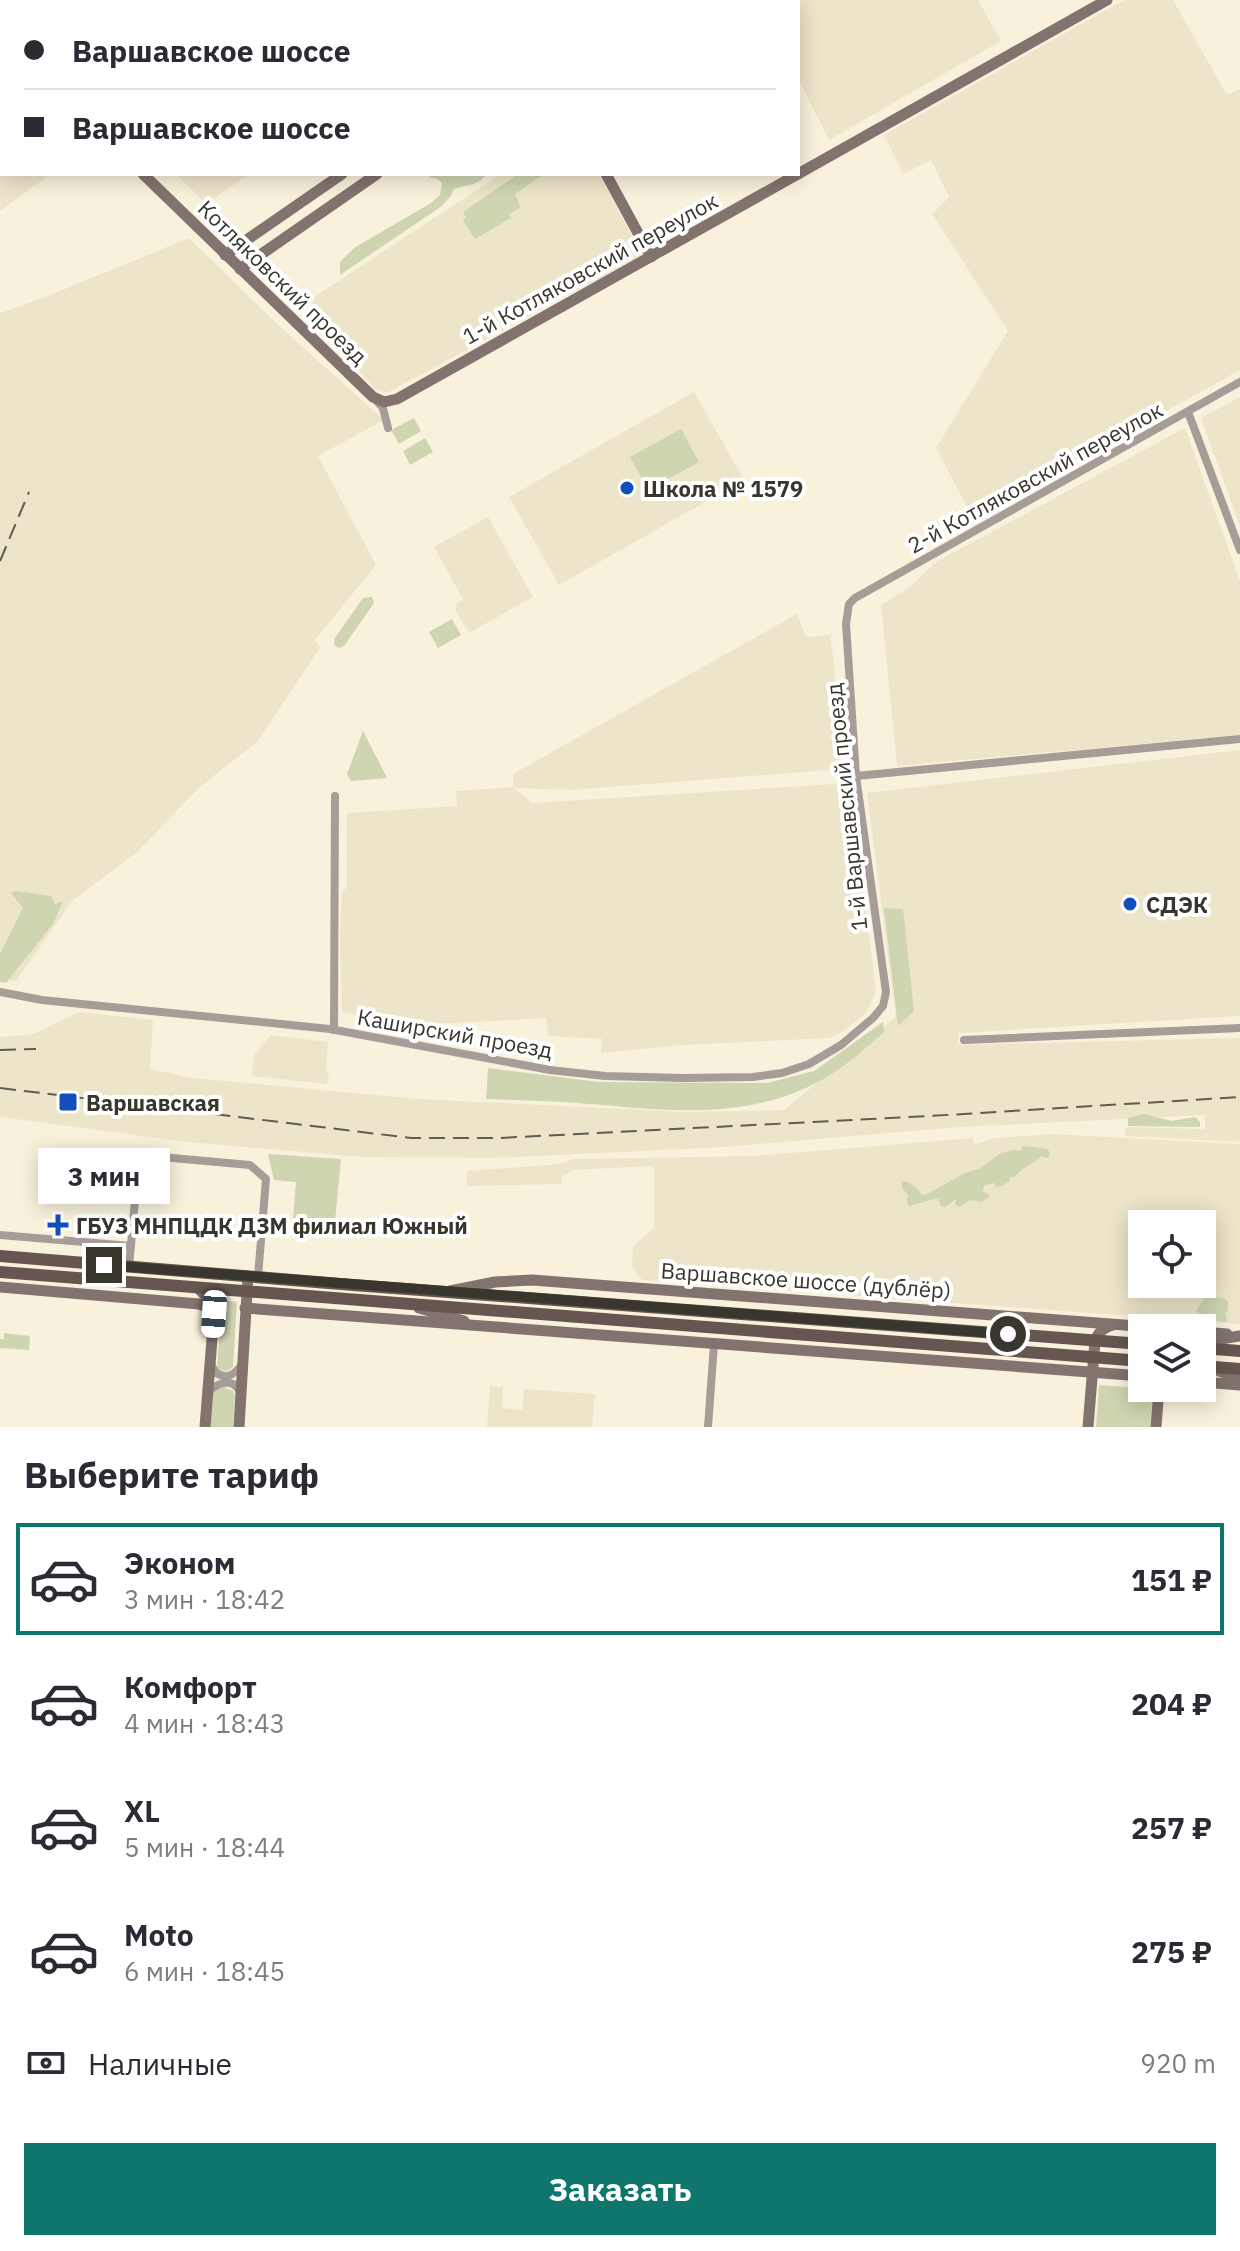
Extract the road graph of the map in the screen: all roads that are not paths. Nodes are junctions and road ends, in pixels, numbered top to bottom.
1 (1107, 0) edge
2 (800, 173) edge
3 (145, 176) edge
4 (339, 176) edge
5 (374, 176) edge
6 (607, 176) edge
7 (794, 176) edge
8 (225, 255) junction
9 (651, 257) junction
10 (240, 269) junction
11 (1240, 382) edge
12 (373, 397) junction
13 (397, 399) junction
14 (1188, 412) junction
15 (385, 415) junction
16 (388, 428) dead end
17 (1240, 550) edge
18 (849, 604) joint
19 (1240, 739) edge
20 (856, 776) junction
21 (335, 796) dead end
22 (0, 992) edge
23 (883, 1006) joint
24 (1240, 1028) edge
25 (334, 1030) junction
26 (964, 1040) dead end
27 (0, 1235) edge
28 (131, 1246) junction
29 (0, 1256) edge
30 (129, 1267) junction
31 (0, 1272) edge
32 (253, 1276) junction
33 (0, 1287) edge
34 (199, 1289) junction
35 (447, 1292) junction
36 (246, 1293) junction
37 (411, 1305) junction
38 (245, 1308) junction
39 (213, 1309) junction
40 (1118, 1323) junction
41 (1128, 1324) edge
42 (486, 1328) junction
43 (1216, 1333) edge
44 (1240, 1336) edge
45 (1095, 1341) junction
46 (1216, 1342) edge
47 (1128, 1343) edge
48 (714, 1344) junction
49 (1216, 1347) edge
50 (1240, 1351) edge
51 (1094, 1357) junction
52 (1128, 1360) edge
53 (211, 1361) junction
54 (243, 1362) junction
55 (1216, 1367) edge
56 (1240, 1369) edge
57 (1216, 1370) edge
58 (1092, 1372) junction
59 (1128, 1375) edge
60 (1240, 1378) edge
61 (1216, 1383) edge
62 (1240, 1385) edge
63 (207, 1393) junction
64 (241, 1395) junction
65 (1158, 1402) edge
66 (205, 1427) edge
67 (239, 1427) edge
68 (708, 1427) edge
69 (1088, 1427) edge
70 (1156, 1427) edge

1 - 2 street, 1-й Котляковский переулок
3 - 8 street, Котляковский проезд
4 - 8 street
5 - 10 street
6 - 9 street
7 - 9 street, 1-й Котляковский переулок
8 - 10 street, Котляковский проезд
9 - 13 street, 1-й Котляковский переулок
10 - 12 street, Котляковский проезд
11 - 14 street, 2-й Котляковский переулок
12 - 13 street, Котляковский проезд
12 - 15 street
13 - 15 street
14 - 17 street
14 - 18 street, 2-й Котляковский переулок
15 - 16 street
18 - 20 street, 1-й Варшавский проезд
19 - 20 street
20 - 23 street, 1-й Варшавский проезд
21 - 25 street
22 - 25 street, Каширский проезд
23 - 25 street, Каширский проезд
24 - 26 street
27 - 28 street
28 - 30 street
28 - 32 street
29 - 30 main road
30 - 32 main road
31 - 34 main road
32 - 35 main road
32 - 36 street
33 - 39 street
34 - 36 main road
34 - 39 street
35 - 40 street, Варшавское шоссе (дублёр)
35 - 45 main road
36 - 37 main road
36 - 38 street
37 - 42 street
37 - 51 main road
38 - 42 street
38 - 54 street
39 - 53 street
40 - 41 street, Варшавское шоссе (дублёр)
40 - 45 street
42 - 48 street
43 - 44 street
44 - 46 street
45 - 47 main road
45 - 51 street
48 - 58 street
48 - 68 street
49 - 50 main road
51 - 52 main road
51 - 58 street
53 - 54 street
53 - 63 street
54 - 64 street
55 - 56 main road
57 - 60 street
58 - 59 street
58 - 69 street
61 - 62 street
63 - 64 street
63 - 66 street
64 - 67 street
65 - 70 street

